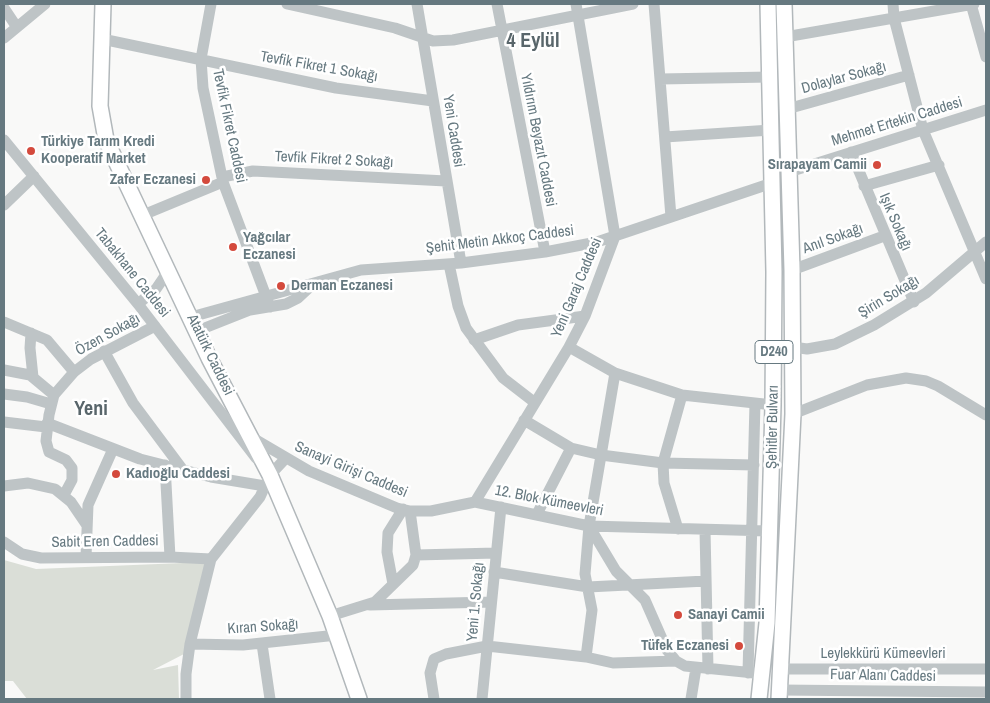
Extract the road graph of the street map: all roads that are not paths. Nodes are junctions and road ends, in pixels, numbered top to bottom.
1 (45, 4) edge
2 (103, 4) edge
3 (212, 4) edge
4 (287, 4) edge
5 (417, 4) edge
6 (498, 4) edge
7 (633, 4) edge
8 (654, 4) edge
9 (768, 4) edge
10 (784, 4) edge
11 (893, 4) edge
12 (972, 4) edge
13 (317, 7) edge
14 (4, 8) edge
15 (577, 9) edge
16 (894, 18) junction
17 (16, 26) junction
18 (502, 29) junction
19 (785, 37) junction
20 (4, 38) edge
21 (102, 39) junction
22 (423, 40) junction
23 (986, 58) edge
24 (201, 59) junction
25 (909, 75) junction
26 (770, 77) junction
27 (660, 79) junction
28 (432, 101) junction
29 (787, 109) junction
30 (986, 110) edge
31 (771, 130) junction
32 (923, 130) junction
33 (666, 137) junction
34 (4, 140) edge
35 (851, 152) junction
36 (939, 165) junction
37 (789, 172) junction
38 (34, 176) junction
39 (222, 180) junction
40 (446, 181) junction
41 (772, 183) junction
42 (864, 186) junction
43 (4, 205) edge
44 (142, 215) junction
45 (671, 217) junction
46 (615, 236) junction
47 (884, 236) junction
48 (986, 242) edge
49 (545, 252) junction
50 (975, 252) junction
51 (461, 263) junction
52 (449, 264) junction
53 (169, 270) junction
54 (792, 270) junction
55 (986, 280) edge
56 (268, 302) junction
57 (914, 302) junction
58 (138, 304) junction
59 (585, 316) junction
60 (4, 322) edge
61 (194, 324) junction
62 (155, 326) junction
63 (31, 333) junction
64 (474, 340) junction
65 (569, 347) junction
66 (793, 347) junction
67 (104, 351) junction
68 (4, 370) edge
69 (74, 372) junction
70 (615, 373) junction
71 (33, 377) junction
72 (226, 389) junction
73 (682, 395) junction
74 (209, 397) junction
75 (4, 398) edge
76 (52, 400) junction
77 (534, 402) junction
78 (755, 403) junction
79 (774, 405) junction
80 (792, 414) junction
81 (986, 415) edge
82 (524, 420) junction
83 (4, 422) edge
84 (47, 425) junction
85 (251, 437) junction
86 (571, 448) junction
87 (113, 449) junction
88 (601, 455) junction
89 (285, 458) junction
90 (663, 463) junction
91 (165, 465) junction
92 (754, 465) junction
93 (183, 470) junction
94 (268, 480) junction
95 (4, 486) edge
96 (64, 495) junction
97 (475, 502) junction
98 (501, 507) junction
99 (407, 510) junction
100 (537, 514) junction
101 (86, 524) junction
102 (589, 526) junction
103 (678, 529) junction
104 (705, 530) junction
105 (752, 531) junction
106 (770, 531) junction
107 (4, 542) edge
108 (496, 553) junction
109 (416, 555) junction
110 (86, 557) junction
111 (170, 557) junction
112 (211, 559) junction
113 (494, 572) junction
114 (706, 581) junction
115 (393, 584) junction
116 (631, 585) junction
117 (588, 587) junction
118 (491, 602) junction
119 (368, 605) junction
120 (330, 616) junction
121 (337, 635) junction
122 (190, 644) junction
123 (262, 644) junction
124 (487, 646) junction
125 (586, 657) junction
126 (676, 661) junction
127 (696, 668) junction
128 (708, 669) junction
129 (780, 669) junction
130 (986, 669) edge
131 (756, 673) junction
132 (986, 692) edge
133 (779, 695) edge
134 (186, 699) edge
135 (270, 699) edge
136 (359, 699) edge
137 (434, 699) edge
138 (482, 699) edge
139 (691, 699) edge
140 (759, 699) edge

1 - 17 street
2 - 21 main road, Atatürk Caddesi
3 - 24 street, Tevfik Fikret Caddesi
4 - 13 street
5 - 22 street, Yeni Caddesi
6 - 18 street, Yıldırım Beyazıt Caddesi
7 - 15 street
8 - 27 street
9 - 26 main road, Şehitler Bulvarı / D240
10 - 19 main road, Şehitler Bulvarı / D240
11 - 16 street
12 - 16 street
12 - 23 street
13 - 22 street
14 - 17 street
15 - 18 street
15 - 46 street, Yeni Garaj Caddesi
16 - 19 street
16 - 25 street
17 - 20 street
18 - 22 street
18 - 49 street, Yıldırım Beyazıt Caddesi
19 - 29 main road, Şehitler Bulvarı / D240
21 - 24 street, Tevfik Fikret 1 Sokağı
21 - 44 main road, Atatürk Caddesi
22 - 28 street, Yeni Caddesi
24 - 28 street, Tevfik Fikret 1 Sokağı
24 - 39 street, Tevfik Fikret Caddesi
25 - 29 street, Dolaylar Sokağı
25 - 32 street
26 - 27 street
26 - 31 main road, Şehitler Bulvarı / D240
27 - 33 street
28 - 40 street, Yeni Caddesi
29 - 37 main road, Şehitler Bulvarı / D240
30 - 32 street, Mehmet Ertekin Caddesi
31 - 33 street
31 - 41 main road, Şehitler Bulvarı / D240
32 - 35 street, Mehmet Ertekin Caddesi
32 - 36 street
33 - 45 street
34 - 38 street, Tabakhane Caddesi
35 - 37 street, Mehmet Ertekin Caddesi
35 - 42 street, Işık Sokağı
36 - 42 street
36 - 50 street
37 - 54 main road, Şehitler Bulvarı / D240
38 - 43 street
38 - 58 street, Tabakhane Caddesi
39 - 40 street, Tevfik Fikret 2 Sokağı
39 - 44 street, Tevfik Fikret 2 Sokağı
39 - 56 street, Tevfik Fikret Caddesi
40 - 51 street, Yeni Caddesi
41 - 45 street, Şehit Metin Akkoç Caddesi
41 - 79 main road, Şehitler Bulvarı / D240
42 - 47 street, Işık Sokağı
44 - 53 main road, Atatürk Caddesi
45 - 46 street, Şehit Metin Akkoç Caddesi
46 - 49 street, Şehit Metin Akkoç Caddesi
46 - 59 street, Yeni Garaj Caddesi
47 - 54 street, Anıl Sokağı
47 - 57 street, Işık Sokağı
48 - 50 street, Şirin Sokağı
49 - 51 street, Şehit Metin Akkoç Caddesi
50 - 55 street
50 - 57 street, Şirin Sokağı
51 - 52 street, Şehit Metin Akkoç Caddesi
52 - 56 street, Şehit Metin Akkoç Caddesi
52 - 64 street
53 - 58 street
53 - 61 main road, Atatürk Caddesi
54 - 66 main road, Şehitler Bulvarı / D240
56 - 61 street, Şehit Metin Akkoç Caddesi
57 - 66 street, Şirin Sokağı
58 - 62 street, Tabakhane Caddesi
59 - 64 street
59 - 65 street, Yeni Garaj Caddesi
60 - 63 street
61 - 72 main road, Atatürk Caddesi
62 - 67 street, Özen Sokağı
62 - 74 street, Tabakhane Caddesi
63 - 69 street
63 - 71 street
64 - 77 street
65 - 70 street
65 - 77 street, Yeni Garaj Caddesi
66 - 80 main road, Şehitler Bulvarı / D240
67 - 69 street, Özen Sokağı
67 - 93 street
68 - 71 street
69 - 76 street, Özen Sokağı
70 - 73 street
70 - 88 street
71 - 76 street
72 - 74 street
72 - 85 main road, Atatürk Caddesi
73 - 78 street
73 - 90 street
74 - 94 street, Tabakhane Caddesi
75 - 76 street
76 - 84 street, Özen Sokağı
77 - 82 street, Yeni Garaj Caddesi
78 - 79 street
78 - 92 street
79 - 106 main road, Şehitler Bulvarı / D240
80 - 81 street
80 - 129 main road, Şehitler Bulvarı / D240
82 - 86 street
82 - 97 street, Yeni Garaj Caddesi
83 - 84 street
84 - 87 street
84 - 96 street, Özen Sokağı
85 - 89 street, Sanayi Girişi Caddesi
85 - 94 main road, Atatürk Caddesi
86 - 88 street
86 - 100 street
87 - 91 street
87 - 101 street
88 - 90 street
88 - 102 street
89 - 94 street
89 - 99 street, Sanayi Girişi Caddesi
90 - 92 street
90 - 103 street
91 - 93 street
91 - 111 street
92 - 105 street
93 - 94 street
94 - 112 street
94 - 120 main road, Atatürk Caddesi
95 - 96 street
96 - 101 street
97 - 98 street, 12. Blok Kümeevleri
97 - 99 street, Sanayi Girişi Caddesi
98 - 100 street, 12. Blok Kümeevleri
98 - 108 street, Yeni 1. Sokağı
99 - 109 street
99 - 115 street
100 - 102 street, 12. Blok Kümeevleri
101 - 110 street
102 - 103 street, 12. Blok Kümeevleri
102 - 116 street
102 - 117 street
103 - 104 street, 12. Blok Kümeevleri
104 - 105 street, 12. Blok Kümeevleri
104 - 114 street
105 - 106 street, 12. Blok Kümeevleri
105 - 131 street
106 - 131 main road, Şehitler Bulvarı / D240
107 - 110 street, Sabit Eren Caddesi
108 - 109 street
108 - 113 street, Yeni 1. Sokağı
109 - 115 street
110 - 111 street, Sabit Eren Caddesi
111 - 112 street, Sabit Eren Caddesi
112 - 122 street
113 - 117 street
113 - 118 street, Yeni 1. Sokağı
114 - 116 street
114 - 128 street
115 - 119 street
116 - 117 street
116 - 126 street
117 - 125 street
118 - 119 street
118 - 124 street, Yeni 1. Sokağı
119 - 120 street
120 - 121 main road, Atatürk Caddesi
121 - 123 street, Kıran Sokağı
121 - 136 main road, Atatürk Caddesi
122 - 123 street, Kıran Sokağı
122 - 134 street
123 - 135 street
124 - 125 street
124 - 137 street
124 - 138 street, Yeni 1. Sokağı
125 - 126 street
126 - 127 street
127 - 128 street
127 - 139 street
128 - 131 street
129 - 130 street, Leylekkürü Kümeevleri
129 - 133 main road, Şehitler Bulvarı / D240
131 - 140 main road, Şehitler Bulvarı / D240
132 - 133 street, Fuar Alanı Caddesi

